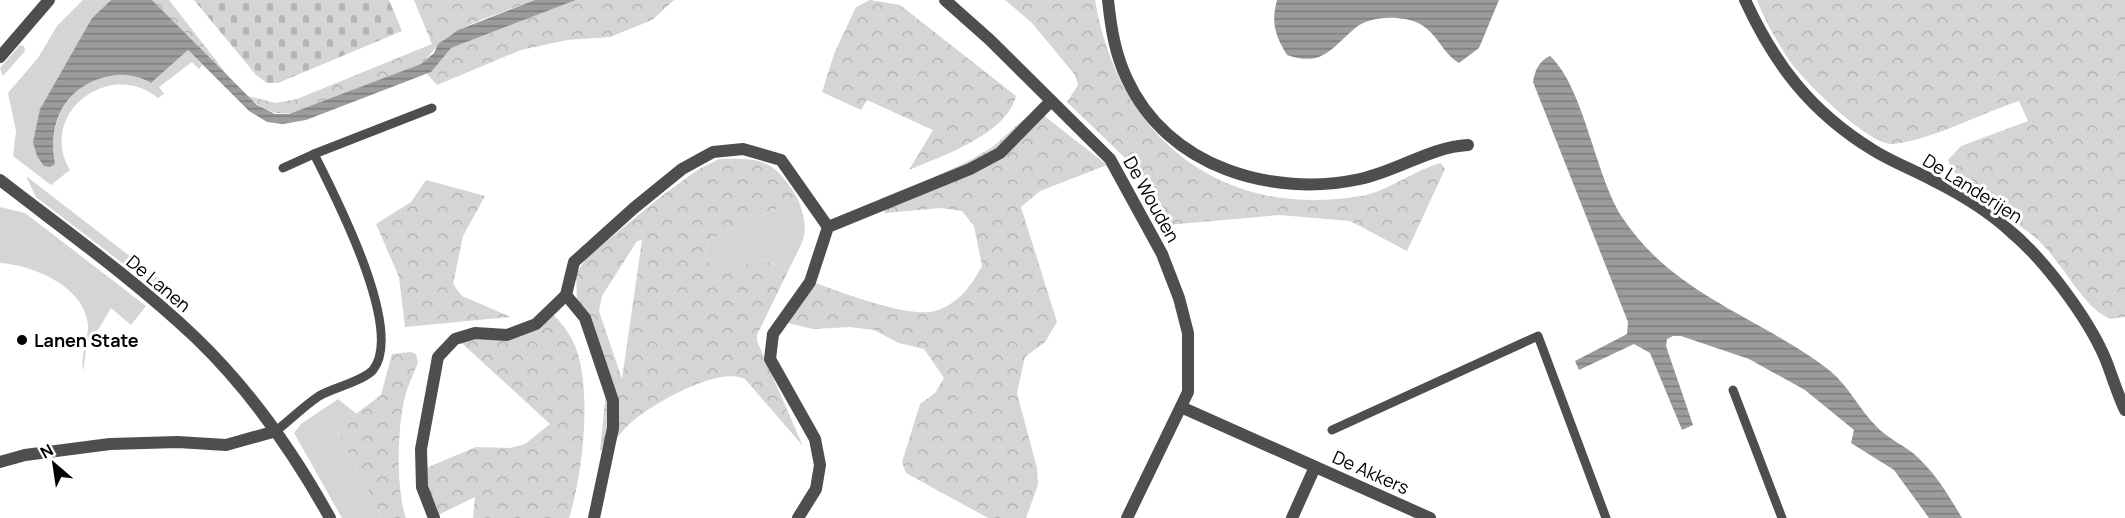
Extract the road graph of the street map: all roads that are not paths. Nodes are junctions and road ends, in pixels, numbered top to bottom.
1 (49, 0) edge
2 (945, 0) edge
3 (1108, 0) edge
4 (1745, 0) edge
5 (0, 57) edge
6 (1050, 102) junction
7 (432, 108) dead end
8 (1468, 145) dead end
9 (315, 154) junction
10 (283, 168) dead end
11 (0, 180) edge
12 (828, 227) junction
13 (566, 295) junction
14 (1733, 390) dead end
15 (1181, 407) junction
16 (2125, 410) edge
17 (1332, 430) dead end
18 (276, 431) junction
19 (0, 462) edge
20 (1315, 467) junction
21 (330, 518) edge
22 (434, 518) edge
23 (594, 518) edge
24 (798, 518) edge
25 (1127, 518) edge
26 (1292, 518) edge
27 (1430, 518) edge
28 (1606, 518) edge
29 (1782, 518) edge

1 - 5 street
2 - 6 street, De Wouden
3 - 8 street
4 - 16 street, De Landerijen
6 - 12 street
6 - 15 street, De Wouden
7 - 9 lane
9 - 10 lane
9 - 18 lane
11 - 18 street, De Lanen
12 - 13 street
12 - 24 street
13 - 22 street
13 - 23 street
14 - 29 lane
15 - 20 street
15 - 25 street, De Wouden
17 - 28 lane
18 - 19 street
18 - 21 street, De Lanen
20 - 26 street, De Akkers
20 - 27 street, De Akkers

